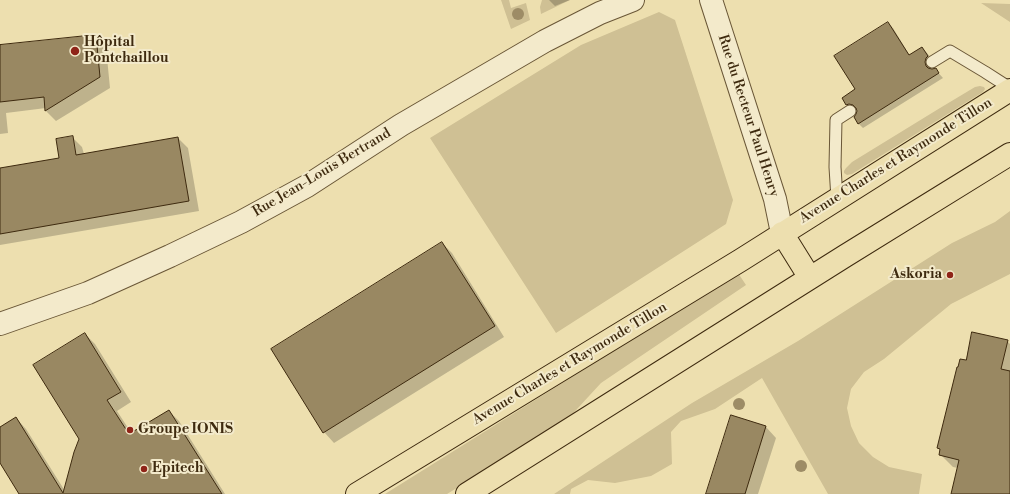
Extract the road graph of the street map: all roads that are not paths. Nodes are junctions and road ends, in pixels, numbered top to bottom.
1 (633, 0) edge
2 (711, 0) edge
3 (932, 62) dead end
4 (1010, 89) edge
5 (850, 111) dead end
6 (1010, 154) edge
7 (837, 199) junction
8 (782, 232) junction
9 (810, 278) junction
10 (0, 324) edge
11 (357, 494) edge
12 (467, 494) edge

1 - 10 street, Rue Jean-Louis Bertrand
2 - 8 street, Rue du Recteur Paul Henry
3 - 4 lane
4 - 7 main road, Avenue Charles et Raymonde Tillon
5 - 7 lane
6 - 9 main road
7 - 8 main road, Avenue Charles et Raymonde Tillon
8 - 9 main road
8 - 11 main road, Avenue Charles et Raymonde Tillon
9 - 12 main road

